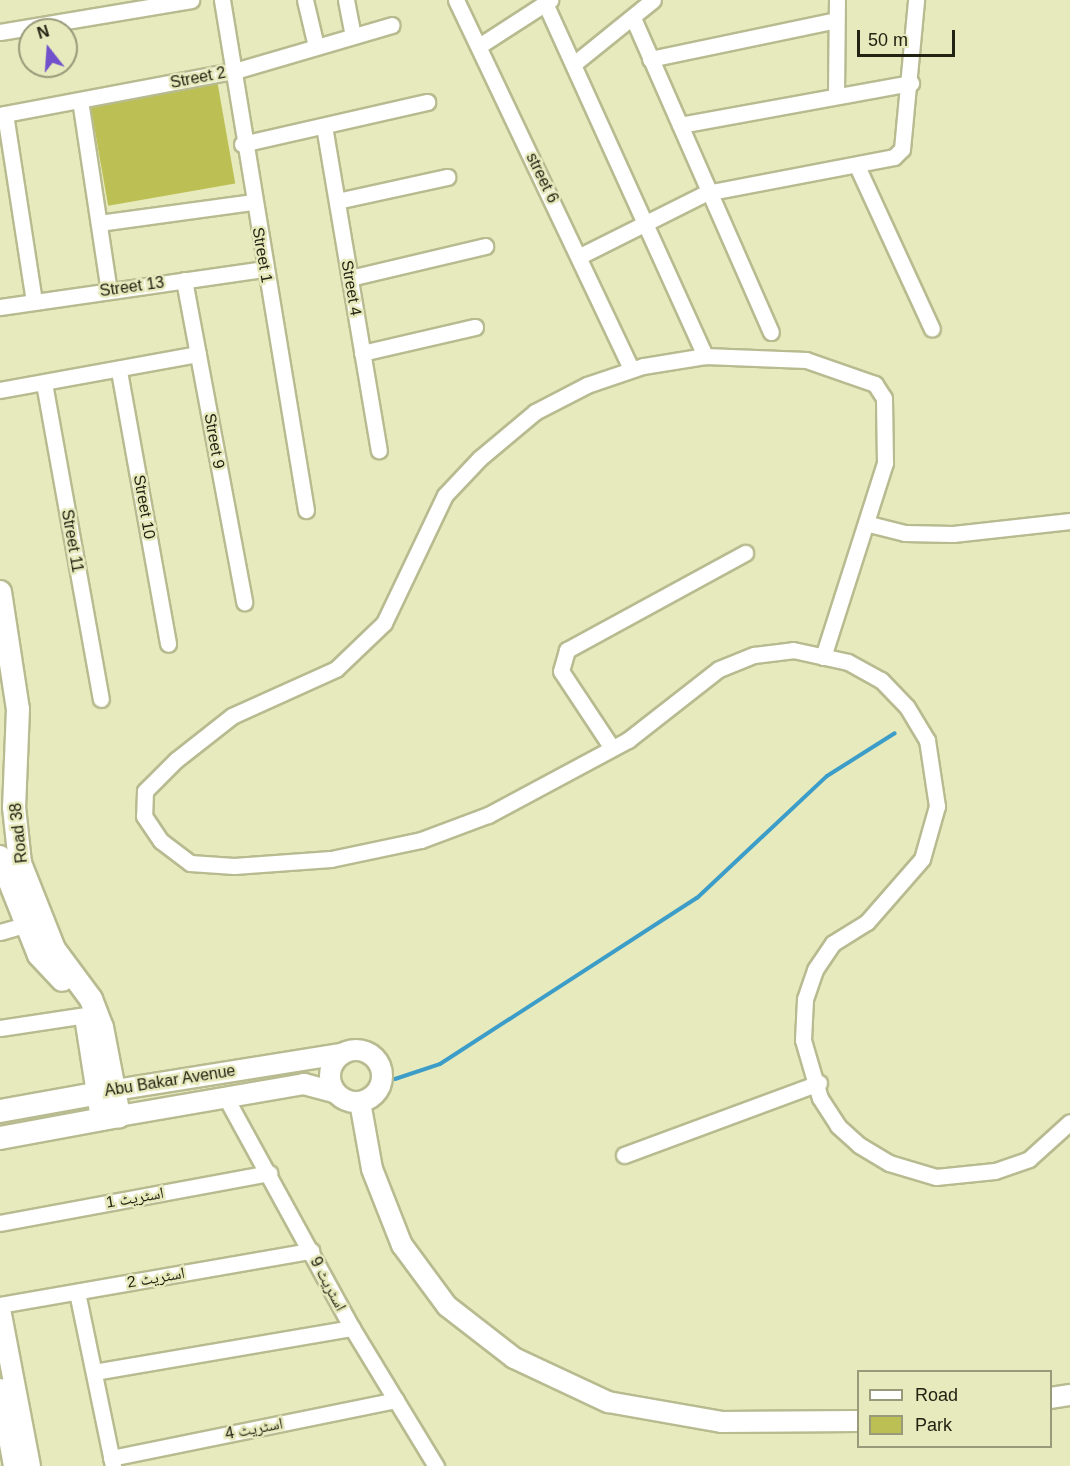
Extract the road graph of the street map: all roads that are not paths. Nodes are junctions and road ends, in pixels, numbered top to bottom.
1 (191, 0) edge
2 (222, 0) edge
3 (305, 0) edge
4 (346, 0) edge
5 (456, 0) edge
6 (653, 0) edge
7 (837, 0) edge
8 (916, 0) edge
9 (548, 2) edge
10 (633, 18) junction
11 (836, 20) junction
12 (392, 25) dead end
13 (0, 32) edge
14 (353, 34) junction
15 (316, 46) junction
16 (479, 46) junction
17 (650, 59) junction
18 (575, 63) junction
19 (238, 70) junction
20 (911, 83) junction
21 (836, 93) junction
22 (80, 100) junction
23 (427, 102) dead end
24 (3, 114) edge
25 (680, 125) junction
26 (324, 126) junction
27 (242, 144) junction
28 (857, 166) junction
29 (447, 177) dead end
30 (706, 193) junction
31 (336, 201) junction
32 (252, 202) junction
33 (644, 221) junction
34 (99, 222) junction
35 (485, 246) dead end
36 (580, 256) junction
37 (264, 269) junction
38 (350, 278) junction
39 (184, 280) junction
40 (109, 291) junction
41 (34, 302) junction
42 (0, 307) edge
43 (475, 327) dead end
44 (932, 328) dead end
45 (771, 332) dead end
46 (362, 353) junction
47 (198, 354) junction
48 (705, 356) junction
49 (628, 363) junction
50 (119, 371) junction
51 (44, 383) junction
52 (0, 390) edge
53 (379, 450) dead end
54 (306, 510) dead end
55 (1070, 521) edge
56 (869, 524) junction
57 (745, 553) dead end
58 (0, 592) edge
59 (244, 602) dead end
60 (168, 644) dead end
61 (823, 657) junction
62 (101, 699) dead end
63 (612, 748) junction
64 (0, 857) edge
65 (24, 924) junction
66 (0, 932) edge
67 (86, 1015) junction
68 (0, 1028) edge
69 (341, 1054) junction
70 (819, 1083) junction
71 (106, 1091) junction
72 (334, 1092) junction
73 (226, 1098) junction
74 (360, 1102) junction
75 (0, 1111) edge
76 (111, 1117) junction
77 (1070, 1122) edge
78 (0, 1138) edge
79 (624, 1155) dead end
80 (269, 1173) junction
81 (0, 1223) edge
82 (311, 1251) junction
83 (77, 1292) junction
84 (0, 1307) edge
85 (352, 1328) junction
86 (93, 1372) junction
87 (0, 1389) edge
88 (1070, 1395) edge
89 (1052, 1398) edge
90 (396, 1400) junction
91 (857, 1421) edge
92 (112, 1462) edge
93 (14, 1466) edge
94 (30, 1466) edge
95 (436, 1466) edge

1 - 13 street
2 - 19 street, Street 1
3 - 15 street
4 - 14 street
5 - 16 street, street 6
6 - 10 street
7 - 11 street
8 - 20 street
9 - 16 street
9 - 18 street
10 - 17 street
10 - 18 street
11 - 17 street
11 - 21 street
12 - 14 street, Street 2
14 - 15 street, Street 2
15 - 19 street, Street 2
16 - 36 street, street 6
17 - 25 street
18 - 33 street
19 - 22 street, Street 2
19 - 27 street, Street 1
20 - 21 street
20 - 28 street
21 - 25 street
22 - 24 street, Street 2
22 - 34 street
23 - 26 street
24 - 41 street
25 - 30 street
26 - 27 street
26 - 31 street, Street 4
27 - 32 street, Street 1
28 - 30 street
28 - 44 street
29 - 31 street
30 - 33 street
30 - 45 street
31 - 38 street, Street 4
32 - 34 street
32 - 37 street, Street 1
33 - 36 street
33 - 48 street
34 - 40 street
35 - 38 street
36 - 49 street, street 6
37 - 39 street, Street 13
37 - 54 street, Street 1
38 - 46 street, Street 4
39 - 40 street, Street 13
39 - 47 street, Street 9
40 - 41 street, Street 13
41 - 42 street, Street 13
43 - 46 street
46 - 53 street, Street 4
47 - 50 street
47 - 59 street, Street 9
48 - 49 street
48 - 56 street
49 - 63 street
50 - 51 street
50 - 60 street, Street 10
51 - 52 street
51 - 62 street, Street 11
55 - 56 street
56 - 61 street
57 - 63 street
58 - 71 main road, Road 38
61 - 63 street
61 - 70 street
64 - 65 main road, Road 38
65 - 66 street
65 - 67 main road, Road 38
67 - 68 street
67 - 71 main road
69 - 71 street, Abu Bakar Avenue
69 - 72 street
69 - 74 street
70 - 77 street
70 - 79 street
71 - 75 main road, Abu Bakar Avenue
71 - 76 main road
72 - 73 street, Abu Bakar Avenue
72 - 74 street
73 - 76 street, Abu Bakar Avenue
73 - 80 street, اسٹریٹ 9
74 - 91 street
76 - 78 main road, Abu Bakar Avenue
80 - 81 street, اسٹریٹ 1
80 - 82 street, اسٹریٹ 9
82 - 83 street, اسٹریٹ 2
82 - 85 street, اسٹریٹ 9
83 - 84 street, اسٹریٹ 2
83 - 86 street
84 - 94 street
85 - 86 street
85 - 90 street, اسٹریٹ 9
86 - 92 street
87 - 93 street
88 - 89 street
90 - 92 street, اسٹریٹ 4
90 - 95 street, اسٹریٹ 9

